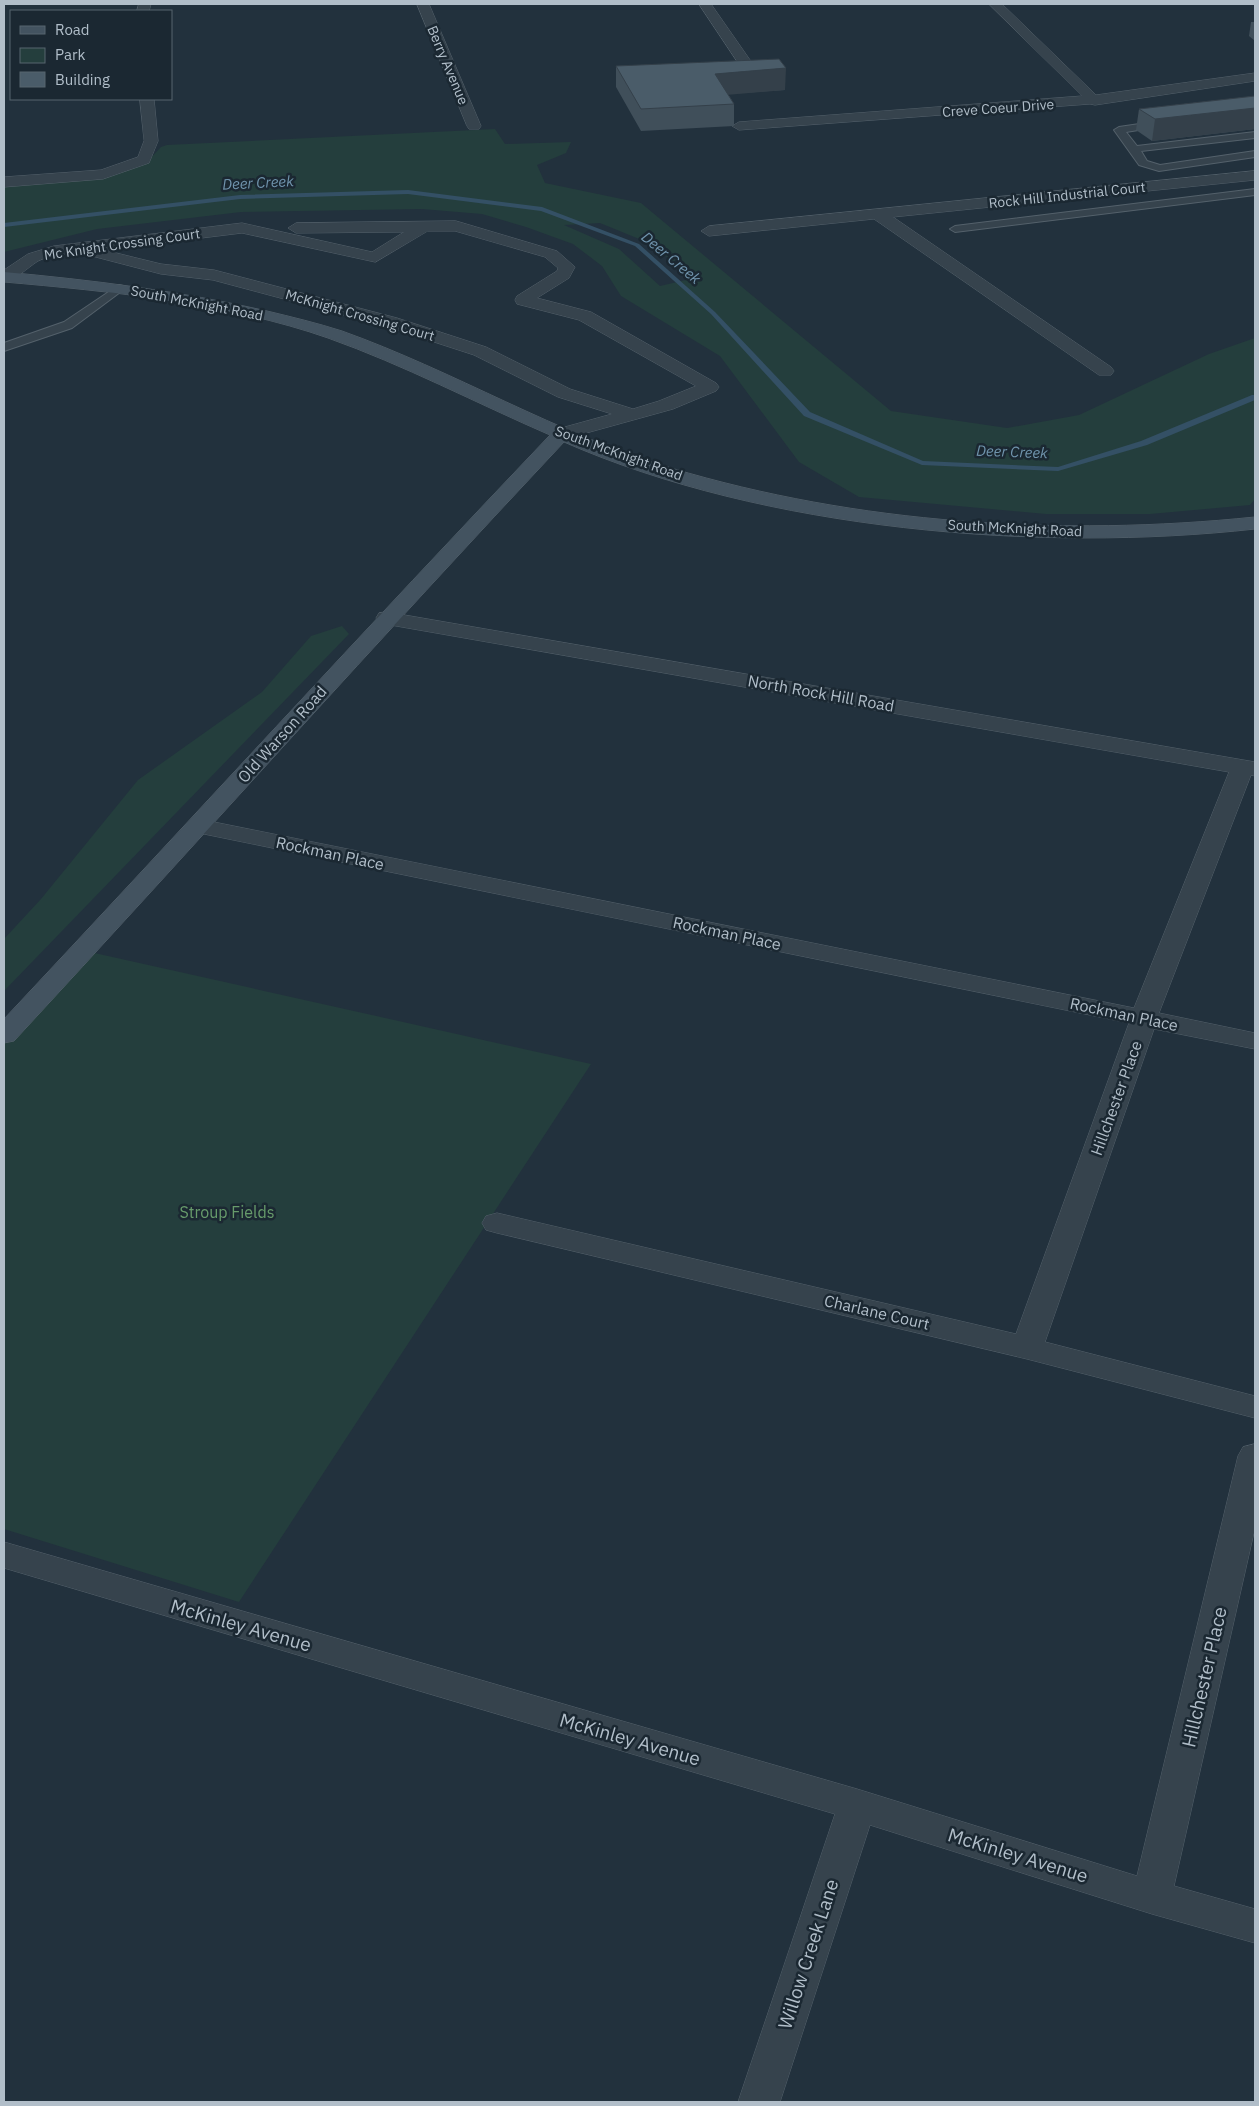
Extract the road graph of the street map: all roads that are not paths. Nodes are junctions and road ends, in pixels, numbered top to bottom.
1 (423, 4) edge
2 (705, 4) edge
3 (994, 4) edge
4 (750, 70) edge
5 (1255, 77) edge
6 (148, 100) edge
7 (1095, 101) junction
8 (1168, 123) edge
9 (474, 126) dead end
10 (739, 126) dead end
11 (1255, 135) edge
12 (1134, 149) junction
13 (1255, 154) edge
14 (1255, 175) edge
15 (1224, 179) junction
16 (4, 182) edge
17 (1253, 194) edge
18 (997, 202) junction
19 (878, 214) junction
20 (1022, 220) junction
21 (423, 227) junction
22 (247, 229) junction
23 (955, 229) dead end
24 (709, 231) dead end
25 (78, 248) junction
26 (4, 277) edge
27 (119, 288) junction
28 (4, 347) edge
29 (1105, 371) dead end
30 (631, 414) junction
31 (561, 434) junction
32 (1255, 523) edge
33 (386, 618) junction
34 (1249, 768) edge
35 (199, 826) junction
36 (1144, 1018) junction
37 (4, 1036) edge
38 (1255, 1041) edge
39 (497, 1223) dead end
40 (1028, 1348) junction
41 (1255, 1407) edge
42 (1255, 1456) edge
43 (4, 1555) edge
44 (857, 1805) junction
45 (1152, 1897) junction
46 (1255, 1926) edge
47 (759, 2102) edge

1 - 9 street, Berry Avenue
2 - 4 street
3 - 7 street
5 - 7 street, Creve Coeur Drive
6 - 16 street
7 - 10 street, Creve Coeur Drive
8 - 12 lane
11 - 12 lane
12 - 13 lane
14 - 15 street, Rock Hill Industrial Court
15 - 17 lane
15 - 18 street, Rock Hill Industrial Court
17 - 20 lane
18 - 19 street, Rock Hill Industrial Court
18 - 20 lane
19 - 24 street, Rock Hill Industrial Court
19 - 29 street
20 - 23 lane
21 - 22 street, Mc Knight Crossing Court
21 - 22 street, Mc Knight Crossing Court
21 - 30 street, Mc Knight Crossing Court
22 - 25 street, Mc Knight Crossing Court
25 - 26 street, Mc Knight Crossing Court
25 - 30 street, McKnight Crossing Court
26 - 27 main road, South McKnight Road
27 - 28 lane
27 - 31 main road, South McKnight Road
30 - 31 street, Mc Knight Crossing Court
31 - 32 main road, South McKnight Road
31 - 33 main road, Old Warson Road
33 - 34 street, North Rock Hill Road
33 - 35 main road, Old Warson Road
34 - 36 street, Hillchester Place
35 - 36 street, Rockman Place
35 - 37 main road, Old Warson Road
36 - 38 street, Rockman Place
36 - 40 street, Hillchester Place
39 - 40 street, Charlane Court
40 - 41 street, Charlane Court
42 - 45 street, Hillchester Place
43 - 44 street, McKinley Avenue
44 - 45 street, McKinley Avenue
44 - 47 street, Willow Creek Lane
45 - 46 street, McKinley Avenue

